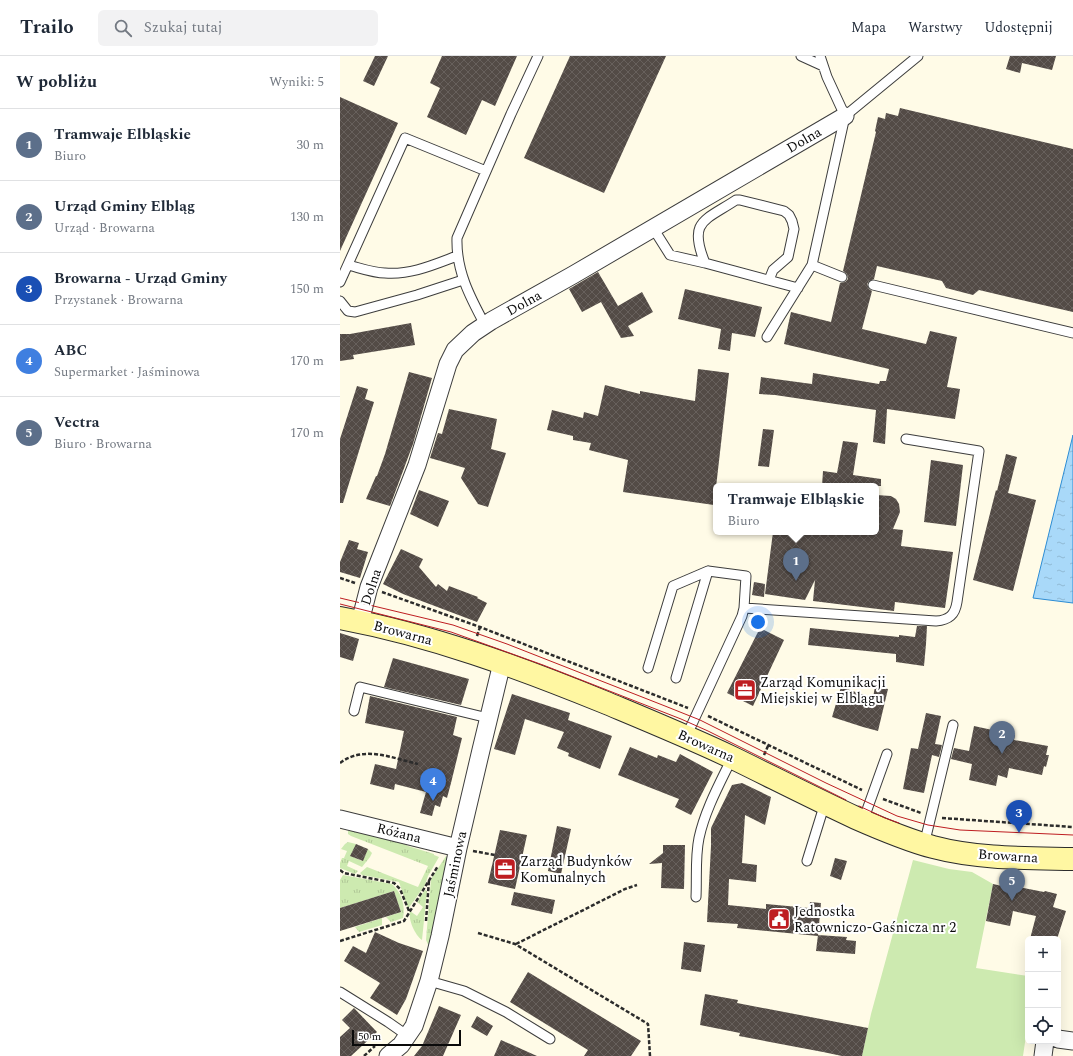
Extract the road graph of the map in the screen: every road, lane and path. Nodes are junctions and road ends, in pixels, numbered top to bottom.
1 (538, 56) edge
2 (801, 56) edge
3 (820, 56) edge
4 (918, 56) edge
5 (823, 66) junction
6 (845, 116) junction
7 (486, 171) junction
8 (653, 228) junction
9 (457, 256) junction
10 (705, 263) junction
11 (348, 265) junction
12 (812, 265) junction
13 (842, 277) dead end
14 (463, 280) junction
15 (769, 280) junction
16 (340, 282) edge
17 (873, 284) dead end
18 (798, 288) junction
19 (340, 301) edge
20 (485, 325) junction
21 (1073, 333) edge
22 (767, 337) dead end
23 (906, 439) dead end
24 (708, 571) junction
25 (744, 608) junction
26 (350, 620) edge
27 (502, 663) junction
28 (648, 668) dead end
29 (676, 678) dead end
30 (354, 711) dead end
31 (488, 718) junction
32 (953, 725) dead end
33 (686, 737) junction
34 (887, 754) dead end
35 (732, 758) junction
36 (340, 763) edge
37 (418, 764) dead end
38 (825, 803) junction
39 (340, 819) edge
40 (862, 821) junction
41 (924, 845) junction
42 (462, 849) junction
43 (495, 855) dead end
44 (1073, 859) edge
45 (807, 861) dead end
46 (340, 870) edge
47 (637, 885) dead end
48 (696, 897) dead end
49 (409, 911) junction
50 (425, 926) dead end
51 (478, 933) dead end
52 (340, 941) edge
53 (515, 944) junction
54 (429, 981) junction
55 (340, 992) edge
56 (402, 1031) junction
57 (550, 1039) dead end
58 (1061, 1039) edge
59 (1073, 1041) edge
60 (1045, 1044) edge
61 (364, 1056) edge
62 (388, 1056) edge
63 (650, 1056) edge
64 (1043, 1056) edge

1 - 7 lane
2 - 5 lane
3 - 5 lane
4 - 6 lane
5 - 6 lane
6 - 8 street, Dolna
6 - 12 lane
7 - 9 lane
7 - 11 lane
8 - 10 lane
8 - 20 street, Dolna
9 - 11 lane
9 - 14 lane
10 - 15 lane
10 - 15 lane
11 - 16 lane
12 - 13 lane
12 - 18 lane
14 - 19 lane
14 - 20 lane
15 - 18 lane
17 - 21 lane
18 - 22 lane
20 - 26 street, Dolna
23 - 25 lane
24 - 25 lane
24 - 28 lane
24 - 29 lane
25 - 33 lane
26 - 27 main road, Browarna
27 - 31 street, Jaśminowa
27 - 33 main road, Browarna
30 - 31 lane
31 - 42 street, Jaśminowa
32 - 41 lane
33 - 35 main road, Browarna
34 - 40 lane
35 - 38 main road, Browarna
35 - 48 lane
36 - 37 path
38 - 40 main road, Browarna
38 - 45 lane
39 - 42 street, Różana
40 - 41 main road, Browarna
41 - 44 main road, Browarna
42 - 43 path
42 - 54 street, Jaśminowa
46 - 49 path
47 - 53 path
49 - 50 path
49 - 52 path
51 - 53 path
53 - 63 path
54 - 56 street, Jaśminowa
54 - 57 lane
55 - 56 lane
56 - 61 path
56 - 62 street, Jaśminowa
58 - 59 street
60 - 64 street

